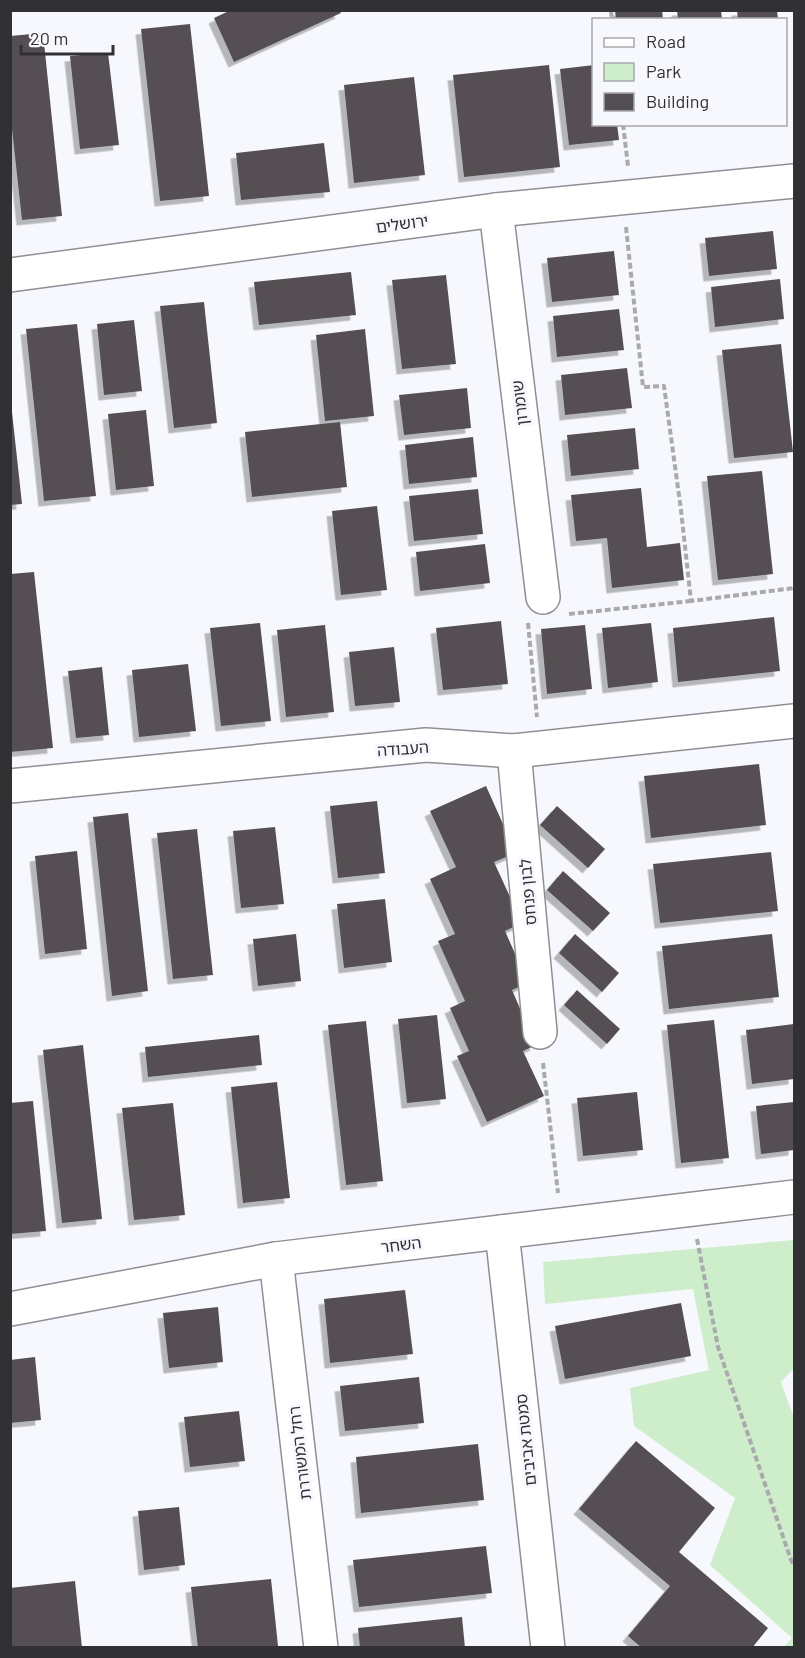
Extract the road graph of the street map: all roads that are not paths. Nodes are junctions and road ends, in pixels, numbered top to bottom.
1 (795, 181) edge
2 (496, 210) junction
3 (10, 276) edge
4 (553, 606) road end
5 (795, 721) edge
6 (527, 750) junction
7 (10, 786) edge
8 (540, 1032) road end
9 (795, 1197) edge
10 (502, 1232) junction
11 (276, 1259) junction
12 (10, 1309) edge
13 (321, 1647) edge
14 (548, 1647) edge

1 - 2 street, ירושלים
2 - 3 street, ירושלים
2 - 4 street, שומרון
5 - 6 street, העבודה
6 - 7 street, העבודה
6 - 8 street, לבון פנחס
9 - 10 street, השחר
10 - 11 street, השחר
10 - 14 street, סמטת אביבים
11 - 12 street, השחר
11 - 13 street, רחל המשוררת

